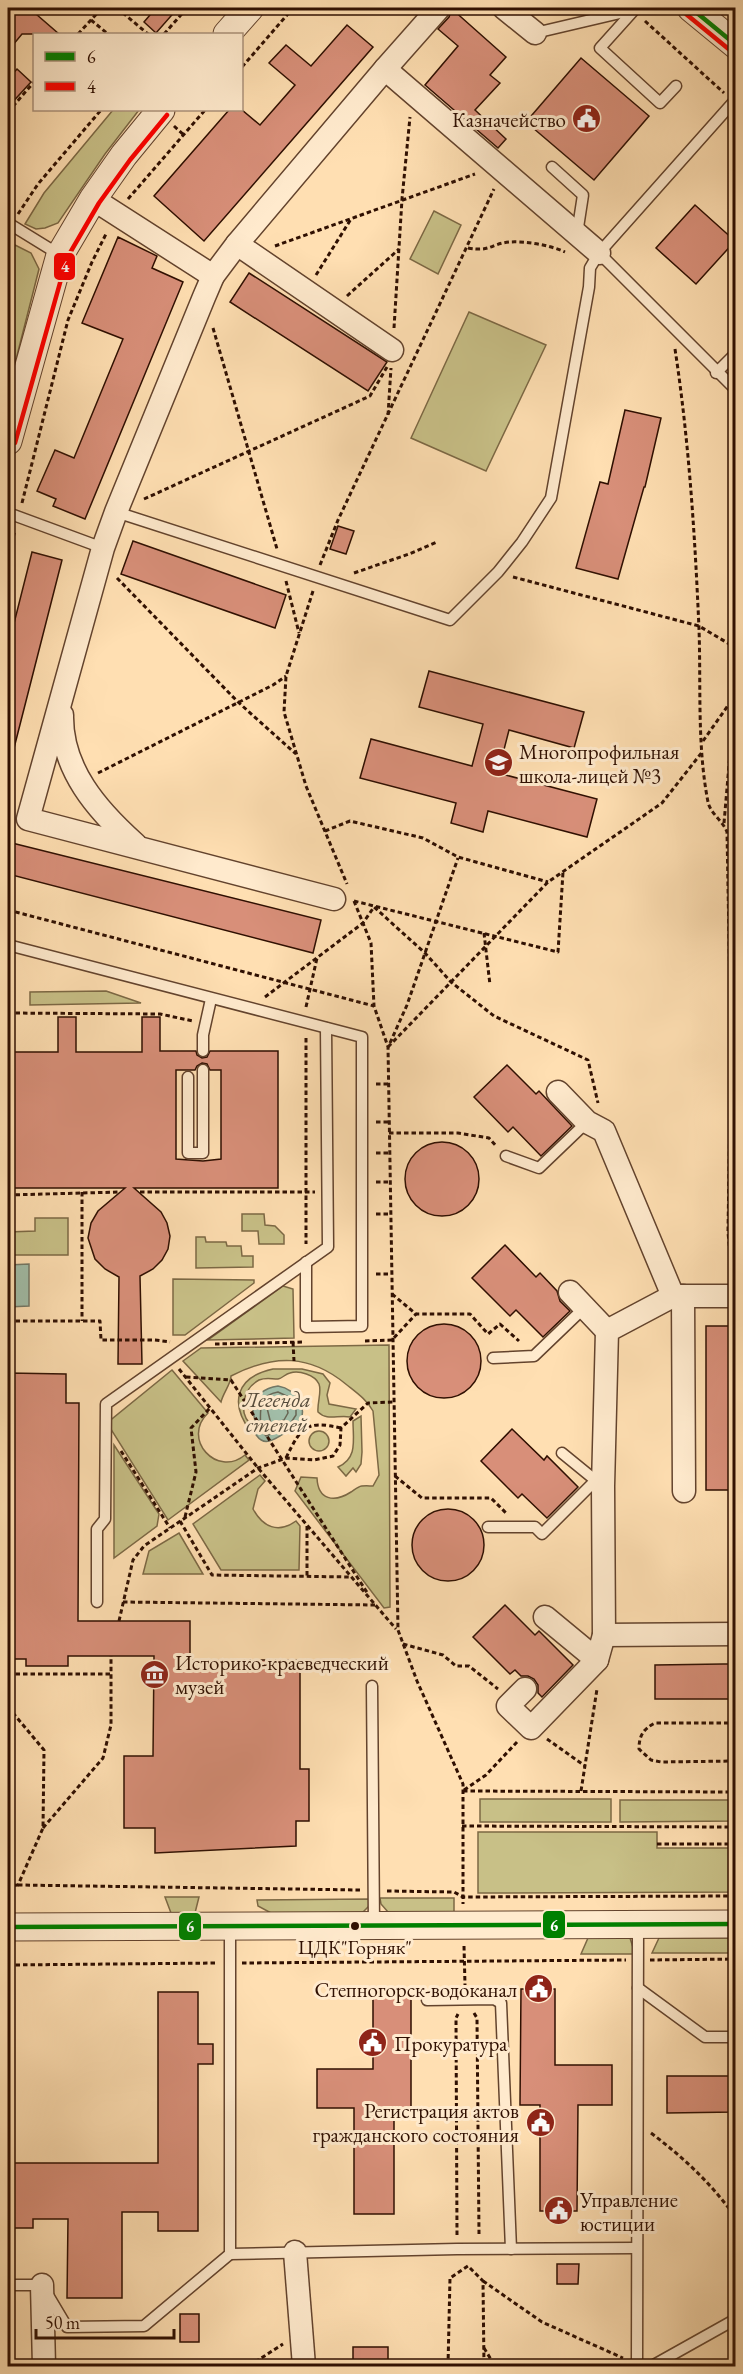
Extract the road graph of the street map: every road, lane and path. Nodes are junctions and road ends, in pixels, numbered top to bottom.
1 (102, 8) edge
2 (117, 8) edge
3 (187, 8) edge
4 (250, 8) edge
5 (293, 8) edge
6 (439, 8) edge
7 (504, 8) edge
8 (694, 8) edge
9 (634, 9) edge
10 (91, 20) junction
11 (79, 33) edge
12 (107, 33) edge
13 (147, 33) edge
14 (165, 33) edge
15 (227, 33) edge
16 (535, 33) joint
17 (735, 45) edge
18 (243, 66) edge
19 (385, 69) junction
20 (33, 83) edge
21 (676, 86) dead end
22 (412, 94) junction
23 (734, 100) edge
24 (99, 111) edge
25 (160, 111) edge
26 (204, 111) edge
27 (8, 112) edge
28 (552, 167) dead end
29 (502, 171) junction
30 (93, 199) junction
31 (402, 199) junction
32 (117, 213) junction
33 (352, 218) junction
34 (9, 225) edge
35 (577, 234) junction
36 (468, 248) dead end
37 (245, 249) junction
38 (399, 249) junction
39 (60, 255) junction
40 (595, 260) junction
41 (213, 276) junction
42 (306, 291) junction
43 (204, 297) junction
44 (333, 310) junction
45 (674, 345) dead end
46 (392, 350) joint
47 (735, 353) edge
48 (716, 373) junction
49 (735, 390) edge
50 (388, 417) dead end
51 (8, 441) edge
52 (250, 449) junction
53 (116, 512) junction
54 (8, 513) edge
55 (19, 516) junction
56 (437, 542) dead end
57 (102, 555) junction
58 (8, 559) edge
59 (282, 568) junction
60 (498, 572) junction
61 (351, 574) dead end
62 (699, 626) junction
63 (300, 634) dead end
64 (735, 648) edge
65 (286, 676) dead end
66 (62, 696) junction
67 (735, 696) edge
68 (238, 702) junction
69 (702, 742) junction
70 (703, 751) junction
71 (297, 755) dead end
72 (80, 782) junction
73 (724, 825) junction
74 (325, 831) dead end
75 (138, 847) junction
76 (458, 857) junction
77 (563, 872) junction
78 (548, 882) junction
79 (334, 899) joint
80 (374, 907) junction
81 (8, 910) edge
82 (436, 920) junction
83 (484, 933) junction
84 (496, 936) junction
85 (8, 945) edge
86 (486, 946) junction
87 (425, 953) junction
88 (317, 956) junction
89 (284, 982) junction
90 (451, 982) junction
91 (490, 985) dead end
92 (310, 989) junction
93 (211, 999) junction
94 (374, 1006) dead end
95 (8, 1013) edge
96 (192, 1021) dead end
97 (306, 1023) junction
98 (326, 1028) junction
99 (388, 1047) junction
100 (203, 1051) dead end
101 (203, 1070) dead end
102 (188, 1077) dead end
103 (558, 1092) dead end
104 (595, 1126) junction
105 (389, 1133) junction
106 (506, 1156) joint
107 (82, 1192) junction
108 (120, 1192) dead end
109 (140, 1192) dead end
110 (306, 1192) junction
111 (327, 1192) junction
112 (8, 1196) edge
113 (306, 1262) junction
114 (735, 1282) edge
115 (392, 1294) junction
116 (678, 1296) junction
117 (735, 1296) edge
118 (577, 1300) joint
119 (416, 1314) junction
120 (8, 1321) edge
121 (82, 1321) junction
122 (607, 1331) junction
123 (155, 1340) junction
124 (392, 1340) junction
125 (360, 1341) dead end
126 (293, 1342) junction
127 (316, 1342) dead end
128 (188, 1345) junction
129 (534, 1356) junction
130 (171, 1358) junction
131 (493, 1358) dead end
132 (294, 1361) dead end
133 (186, 1377) junction
134 (394, 1402) junction
135 (210, 1408) junction
136 (105, 1427) junction
137 (341, 1428) junction
138 (562, 1453) dead end
139 (286, 1458) junction
140 (258, 1468) junction
141 (395, 1476) junction
142 (599, 1484) junction
143 (684, 1491) dead end
144 (184, 1518) junction
145 (180, 1521) junction
146 (307, 1524) junction
147 (488, 1527) dead end
148 (519, 1527) junction
149 (170, 1528) junction
150 (307, 1577) junction
151 (351, 1577) junction
152 (97, 1602) dead end
153 (123, 1602) junction
154 (375, 1605) junction
155 (545, 1617) dead end
156 (119, 1621) dead end
157 (398, 1630) junction
158 (735, 1634) edge
159 (604, 1635) junction
160 (403, 1644) junction
161 (111, 1656) dead end
162 (597, 1660) junction
163 (8, 1674) edge
164 (111, 1674) junction
165 (372, 1686) dead end
166 (519, 1695) joint
167 (8, 1707) edge
168 (735, 1723) edge
169 (531, 1728) junction
170 (735, 1761) edge
171 (585, 1767) junction
172 (463, 1791) junction
173 (581, 1791) junction
174 (735, 1792) edge
175 (462, 1826) junction
176 (735, 1827) edge
177 (43, 1828) junction
178 (657, 1844) dead end
179 (735, 1844) edge
180 (8, 1886) edge
181 (18, 1886) junction
182 (375, 1891) junction
183 (735, 1896) edge
184 (463, 1897) junction
185 (735, 1924) edge
186 (230, 1925) junction
187 (374, 1925) junction
188 (464, 1925) junction
189 (638, 1925) junction
190 (8, 1927) edge
191 (735, 1959) edge
192 (638, 1960) junction
193 (465, 1961) junction
194 (230, 1964) junction
195 (8, 1965) edge
196 (639, 1988) junction
197 (466, 1999) junction
198 (427, 2000) dead end
199 (735, 2037) edge
200 (637, 2123) junction
201 (735, 2218) edge
202 (635, 2248) junction
203 (457, 2249) junction
204 (479, 2249) junction
205 (511, 2249) junction
206 (295, 2252) junction
207 (230, 2254) junction
208 (483, 2281) junction
209 (8, 2285) edge
210 (42, 2285) junction
211 (735, 2319) edge
212 (301, 2332) junction
213 (483, 2347) junction
214 (637, 2365) edge
215 (44, 2367) edge
216 (249, 2367) edge
217 (304, 2367) edge
218 (448, 2367) edge
219 (484, 2367) edge
220 (495, 2367) edge
221 (652, 2367) edge

1 - 10 path
2 - 13 path
3 - 14 path
4 - 15 street
5 - 18 path
6 - 19 street
7 - 16 street
8 - 17 street
9 - 16 lane
9 - 21 lane
9 - 23 path
10 - 11 path
10 - 12 path
19 - 22 street
19 - 37 street
20 - 27 path
22 - 29 street
22 - 31 path
23 - 40 lane
24 - 34 path
25 - 30 street
26 - 32 path
28 - 35 lane
29 - 31 path
29 - 35 street
30 - 32 street
30 - 39 street
31 - 33 path
31 - 38 path
32 - 41 street
32 - 55 path
33 - 37 path
33 - 42 path
34 - 39 lane
35 - 40 street
36 - 40 path
37 - 41 street
37 - 42 street
38 - 44 path
38 - 46 path
39 - 51 street
40 - 48 lane
40 - 60 lane
41 - 43 street
42 - 44 street
43 - 52 path
43 - 53 street
44 - 46 street
45 - 62 path
47 - 48 lane
48 - 49 lane
50 - 52 path
52 - 53 path
52 - 59 path
53 - 57 street
53 - 59 lane
54 - 55 lane
55 - 57 lane
55 - 58 path
56 - 61 path
57 - 66 street
57 - 68 path
59 - 60 lane
59 - 63 path
60 - 62 path
62 - 64 path
62 - 69 path
65 - 68 path
66 - 72 street
66 - 75 street
67 - 69 path
67 - 73 path
68 - 71 path
68 - 72 path
69 - 70 path
70 - 73 path
70 - 77 path
72 - 75 street
73 - 114 path
74 - 76 path
75 - 79 street
76 - 78 path
76 - 82 path
77 - 78 path
77 - 84 path
78 - 84 path
79 - 80 path
80 - 82 path
80 - 87 path
80 - 88 path
81 - 89 path
82 - 83 path
82 - 87 path
83 - 84 path
83 - 86 path
84 - 86 path
85 - 93 lane
86 - 90 path
86 - 91 path
87 - 90 path
87 - 99 path
88 - 89 path
88 - 92 path
89 - 92 path
90 - 99 path
90 - 104 path
92 - 94 path
92 - 97 path
93 - 97 lane
93 - 100 lane
95 - 96 path
97 - 98 lane
97 - 110 path
98 - 111 lane
98 - 113 lane
99 - 105 path
101 - 102 lane
103 - 104 street
104 - 106 lane
104 - 116 street
105 - 106 path
105 - 115 path
107 - 108 path
107 - 112 path
107 - 121 path
109 - 110 path
110 - 111 path
110 - 113 path
111 - 113 lane
113 - 128 lane
115 - 119 path
115 - 124 path
116 - 117 street
116 - 122 street
116 - 143 street
118 - 122 street
118 - 129 lane
119 - 124 path
119 - 129 path
120 - 121 path
121 - 123 path
122 - 142 street
123 - 128 path
123 - 130 path
124 - 125 path
124 - 134 path
126 - 127 path
126 - 128 path
126 - 132 path
128 - 130 lane
129 - 131 lane
130 - 133 path
130 - 136 lane
133 - 135 path
133 - 154 path
134 - 137 path
134 - 141 path
135 - 140 path
135 - 144 path
136 - 149 path
136 - 152 lane
137 - 139 path
137 - 139 path
138 - 142 lane
139 - 140 path
140 - 144 path
140 - 146 path
141 - 148 path
141 - 157 path
142 - 148 lane
142 - 159 street
144 - 145 path
145 - 149 path
145 - 150 path
146 - 150 path
146 - 151 path
147 - 148 lane
149 - 153 path
150 - 151 path
151 - 154 path
153 - 154 path
153 - 156 path
154 - 157 path
155 - 162 street
157 - 160 path
158 - 159 street
159 - 162 street
160 - 166 path
160 - 172 path
161 - 164 path
162 - 169 street
162 - 171 path
163 - 164 path
164 - 177 path
165 - 182 lane
166 - 169 street
167 - 177 path
168 - 170 path
169 - 171 path
169 - 172 path
171 - 173 path
172 - 173 path
172 - 175 path
173 - 174 path
175 - 176 path
175 - 184 path
177 - 181 path
178 - 179 path
180 - 181 path
181 - 182 path
182 - 184 path
182 - 187 lane
183 - 184 path
184 - 188 path
185 - 189 street
186 - 187 street
186 - 190 street
186 - 194 lane
187 - 188 street
188 - 189 street
188 - 193 path
189 - 192 lane
191 - 192 path
192 - 193 path
192 - 196 lane
193 - 194 path
193 - 197 path
194 - 195 path
194 - 207 lane
196 - 199 lane
196 - 200 lane
197 - 198 lane
197 - 203 path
197 - 204 path
197 - 205 lane
200 - 201 path
200 - 202 lane
202 - 205 lane
202 - 214 lane
203 - 204 lane
203 - 206 lane
204 - 205 lane
206 - 207 lane
206 - 212 street
207 - 210 lane
208 - 213 path
208 - 214 path
208 - 218 path
209 - 210 lane
210 - 215 street
211 - 221 lane
212 - 216 path
212 - 217 street
213 - 219 path
213 - 220 path

